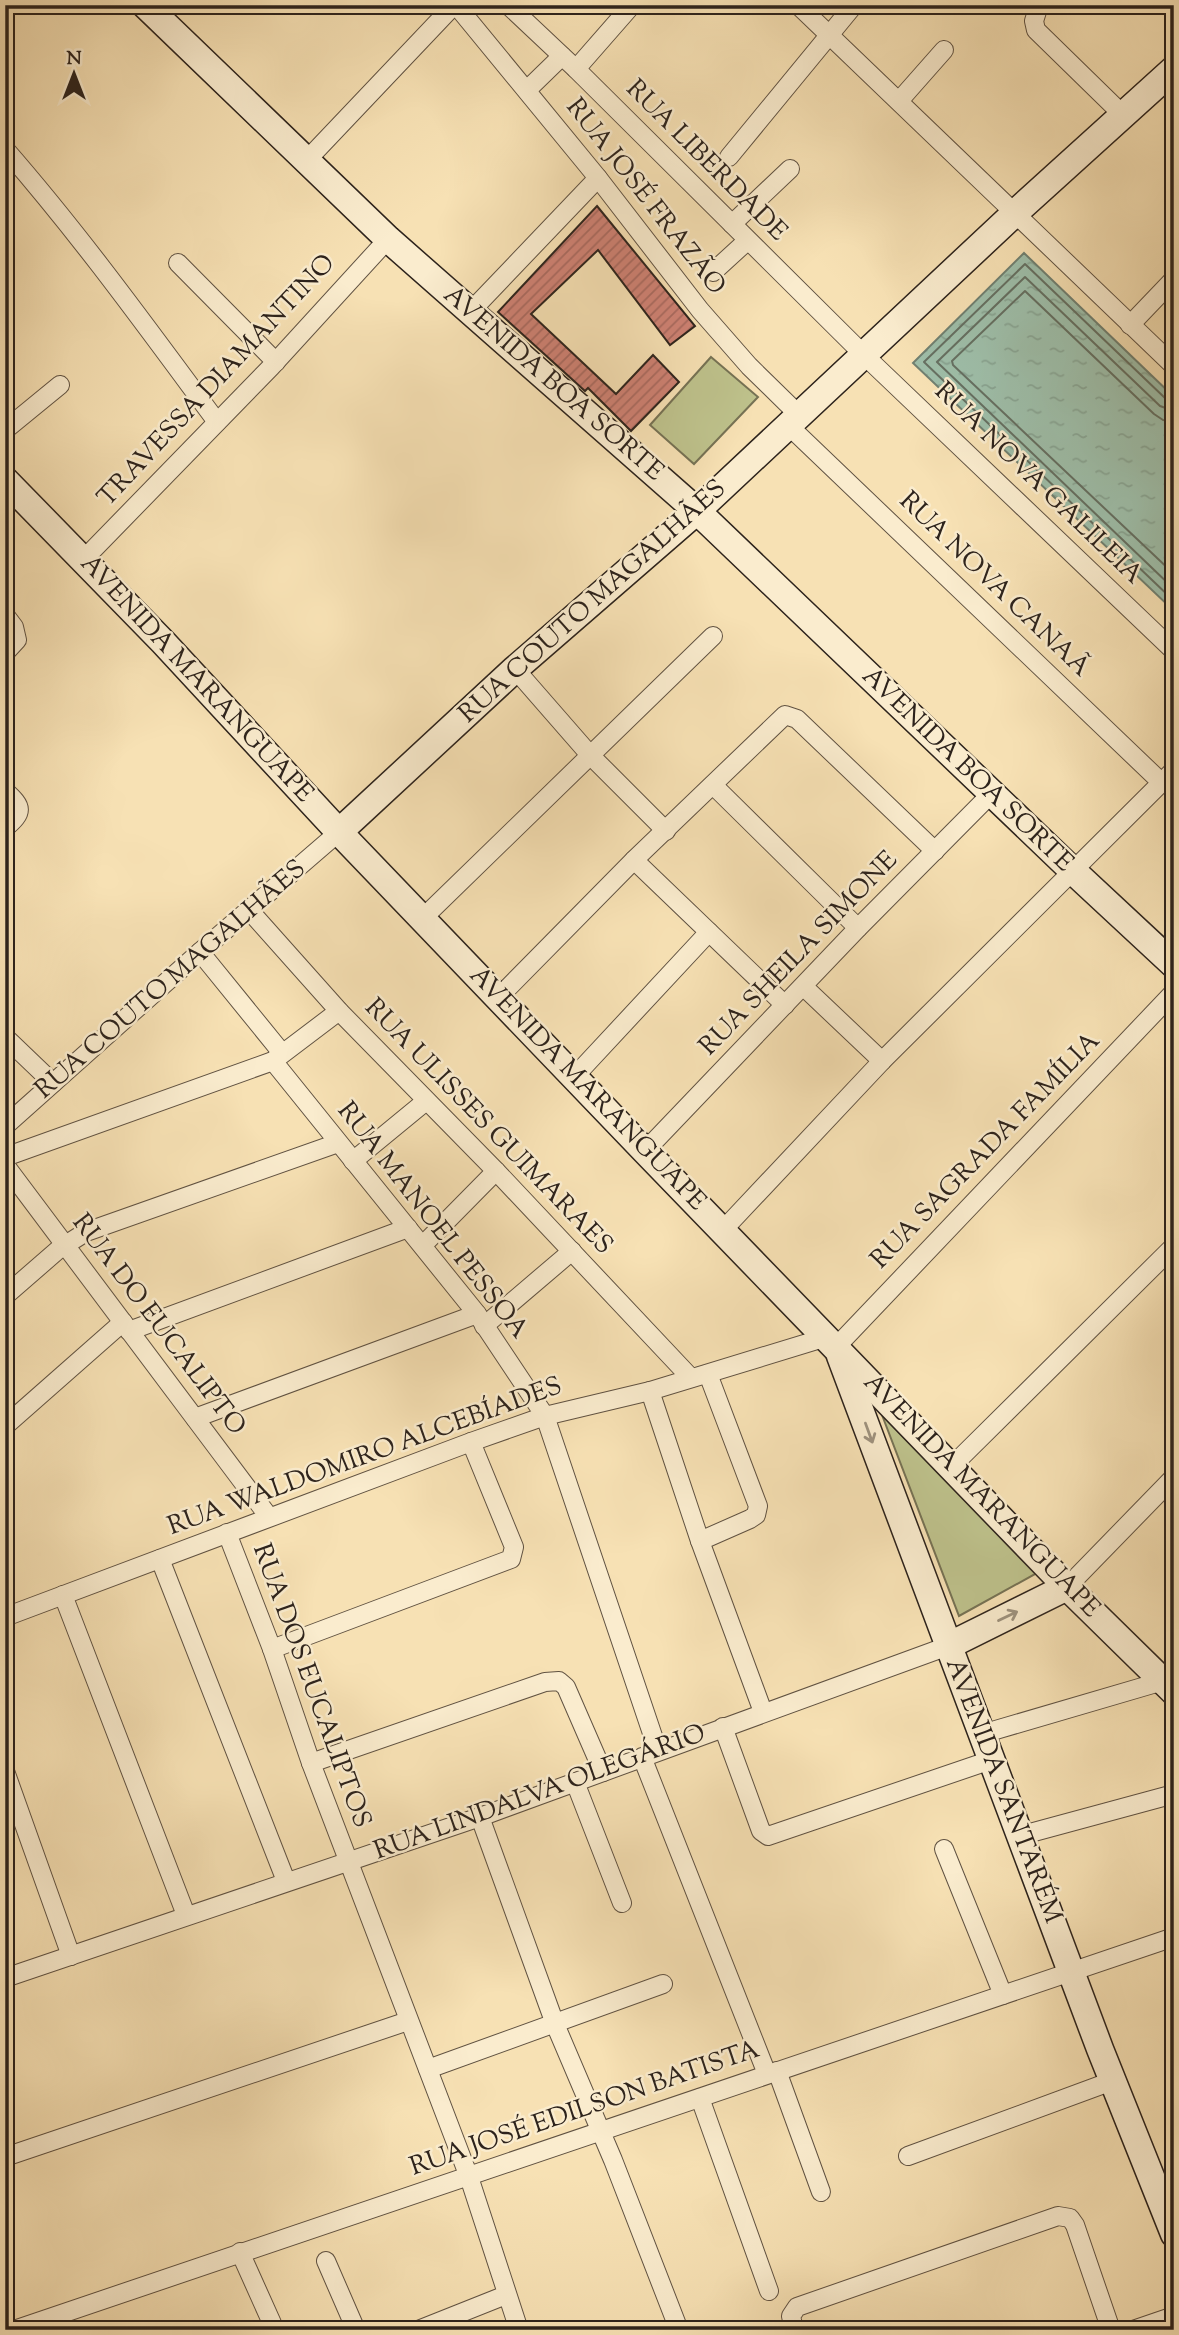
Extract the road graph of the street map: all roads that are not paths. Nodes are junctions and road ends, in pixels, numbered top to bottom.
1 (145, 5) edge
2 (455, 5) edge
3 (508, 5) edge
4 (632, 5) edge
5 (798, 5) edge
6 (854, 5) edge
7 (1039, 5) edge
8 (831, 36) junction
9 (944, 50) dead end
10 (562, 56) junction
11 (576, 69) junction
12 (1174, 69) edge
13 (527, 90) junction
14 (899, 101) junction
15 (1123, 116) junction
16 (5, 149) edge
17 (729, 157) dead end
18 (306, 161) junction
19 (790, 169) dead end
20 (598, 178) junction
21 (1015, 213) junction
22 (732, 224) junction
23 (388, 239) junction
24 (747, 241) junction
25 (178, 262) dead end
26 (713, 272) dead end
27 (1174, 279) edge
28 (471, 311) junction
29 (1130, 325) junction
30 (865, 356) junction
31 (276, 362) junction
32 (1174, 366) edge
33 (60, 385) dead end
34 (794, 421) junction
35 (217, 422) junction
36 (5, 430) edge
37 (5, 481) edge
38 (697, 511) junction
39 (84, 559) junction
40 (5, 615) edge
41 (713, 636) dead end
42 (1174, 651) edge
43 (5, 653) edge
44 (515, 669) junction
45 (590, 755) junction
46 (1168, 776) edge
47 (713, 785) junction
48 (5, 791) edge
49 (991, 794) junction
50 (5, 828) edge
51 (666, 831) junction
52 (339, 832) junction
53 (936, 851) junction
54 (634, 860) junction
55 (1073, 872) junction
56 (249, 910) junction
57 (423, 918) junction
58 (858, 928) junction
59 (709, 932) junction
60 (200, 952) junction
61 (1170, 954) edge
62 (804, 986) junction
63 (1174, 992) edge
64 (499, 997) junction
65 (785, 1005) junction
66 (339, 1011) junction
67 (5, 1037) edge
68 (277, 1057) junction
69 (882, 1060) junction
70 (575, 1076) junction
71 (53, 1083) junction
72 (426, 1101) junction
73 (5, 1126) edge
74 (338, 1143) junction
75 (645, 1150) junction
76 (5, 1157) edge
77 (354, 1161) junction
78 (5, 1165) edge
79 (496, 1171) junction
80 (408, 1228) junction
81 (723, 1230) junction
82 (65, 1245) junction
83 (423, 1245) junction
84 (1174, 1246) edge
85 (572, 1251) junction
86 (5, 1296) edge
87 (480, 1320) junction
88 (126, 1326) junction
89 (832, 1342) junction
90 (700, 1376) junction
91 (650, 1391) junction
92 (545, 1416) junction
93 (195, 1418) junction
94 (5, 1426) edge
95 (471, 1441) junction
96 (952, 1466) junction
97 (1174, 1477) edge
98 (269, 1517) junction
99 (227, 1533) junction
100 (700, 1541) junction
101 (160, 1559) junction
102 (1067, 1587) junction
103 (63, 1595) junction
104 (5, 1617) edge
105 (948, 1646) junction
106 (272, 1649) junction
107 (1168, 1687) edge
108 (763, 1712) junction
109 (723, 1727) junction
110 (982, 1734) junction
111 (650, 1754) junction
112 (991, 1760) junction
113 (311, 1763) junction
114 (5, 1771) edge
115 (603, 1772) junction
116 (575, 1782) junction
117 (1174, 1794) edge
118 (480, 1817) junction
119 (1019, 1836) junction
120 (944, 1849) dead end
121 (349, 1862) junction
122 (286, 1881) junction
123 (622, 1903) dead end
124 (186, 1915) junction
125 (1174, 1937) edge
126 (71, 1956) junction
127 (1072, 1971) junction
128 (5, 1978) edge
129 (663, 1984) dead end
130 (1003, 1995) junction
131 (408, 2021) junction
132 (555, 2024) junction
133 (428, 2069) junction
134 (772, 2073) junction
135 (1112, 2081) junction
136 (700, 2098) junction
137 (600, 2132) junction
138 (908, 2156) dead end
139 (5, 2157) edge
140 (469, 2177) junction
141 (821, 2193) dead end
142 (1174, 2234) edge
143 (240, 2252) junction
144 (327, 2261) dead end
145 (769, 2291) dead end
146 (506, 2295) junction
147 (1174, 2316) edge
148 (14, 2330) edge
149 (275, 2330) edge
150 (356, 2330) edge
151 (418, 2330) edge
152 (519, 2330) edge
153 (679, 2330) edge
154 (794, 2330) edge
155 (1111, 2330) edge
156 (1133, 2330) edge

1 - 18 street, AVENIDA BOA SORTE
2 - 13 street, RUA JOSÉ FRAZÃO
2 - 18 street
3 - 10 street, RUA LIBERDADE
4 - 11 street
5 - 8 street
6 - 8 street
7 - 15 street
8 - 14 street
8 - 17 street
9 - 14 street
10 - 11 street, RUA LIBERDADE
10 - 13 street
11 - 22 street, RUA LIBERDADE
12 - 15 street, RUA COUTO MAGALHÃES
13 - 20 street, RUA JOSÉ FRAZÃO
14 - 21 street
15 - 21 street, RUA COUTO MAGALHÃES
16 - 35 street
18 - 23 street, AVENIDA BOA SORTE
19 - 22 street
20 - 28 street
20 - 34 street, RUA JOSÉ FRAZÃO
21 - 29 street
21 - 30 street, RUA COUTO MAGALHÃES
22 - 24 street, RUA LIBERDADE
23 - 28 street, AVENIDA BOA SORTE
23 - 31 street, TRAVESSA DIAMANTINO
24 - 26 street
24 - 30 street, RUA LIBERDADE
25 - 31 street
27 - 29 street
28 - 38 street, AVENIDA BOA SORTE
29 - 32 street
30 - 34 street, RUA COUTO MAGALHÃES
30 - 42 street, RUA NOVA GALILEIA
31 - 35 street, TRAVESSA DIAMANTINO
33 - 36 street
34 - 38 street, RUA COUTO MAGALHÃES
34 - 46 street, RUA NOVA CANAÃ
35 - 39 street, TRAVESSA DIAMANTINO
37 - 39 street, AVENIDA MARANGUAPE
38 - 44 street, RUA COUTO MAGALHÃES
38 - 49 street, AVENIDA BOA SORTE
39 - 52 street, AVENIDA MARANGUAPE
40 - 43 street
41 - 45 street
44 - 45 street
44 - 52 street, RUA COUTO MAGALHÃES
45 - 51 street
45 - 57 street
46 - 55 street
47 - 51 street
47 - 53 street
47 - 58 street
48 - 50 street
49 - 53 street, RUA SHEILA SIMONE
49 - 55 street, AVENIDA BOA SORTE
51 - 54 street
52 - 56 street, RUA COUTO MAGALHÃES
52 - 57 street, AVENIDA MARANGUAPE
53 - 58 street, RUA SHEILA SIMONE
54 - 59 street
54 - 64 street
55 - 61 street, AVENIDA BOA SORTE
55 - 69 street
56 - 60 street, RUA COUTO MAGALHÃES
56 - 66 street, RUA ULISSES GUIMARAES
57 - 64 street, AVENIDA MARANGUAPE
58 - 62 street, RUA SHEILA SIMONE
59 - 65 street
59 - 70 street
60 - 68 street, RUA MANOEL PESSOA
60 - 71 street, RUA COUTO MAGALHÃES
62 - 65 street, RUA SHEILA SIMONE
62 - 69 street
63 - 89 street, RUA SAGRADA FAMÍLIA
64 - 70 street, AVENIDA MARANGUAPE
65 - 75 street, RUA SHEILA SIMONE
66 - 68 street
66 - 72 street, RUA ULISSES GUIMARAES
67 - 71 street
68 - 74 street, RUA MANOEL PESSOA
68 - 76 street
69 - 81 street
70 - 75 street, AVENIDA MARANGUAPE
71 - 73 street, RUA COUTO MAGALHÃES
72 - 77 street
72 - 79 street, RUA ULISSES GUIMARAES
74 - 77 street, RUA MANOEL PESSOA
74 - 82 street
75 - 81 street, AVENIDA MARANGUAPE
77 - 80 street, RUA MANOEL PESSOA
78 - 82 street, RUA DO EUCALIPTO
79 - 83 street
79 - 85 street, RUA ULISSES GUIMARAES
80 - 83 street, RUA MANOEL PESSOA
80 - 88 street
81 - 89 street, AVENIDA MARANGUAPE
82 - 86 street
82 - 88 street, RUA DO EUCALIPTO
83 - 87 street, RUA MANOEL PESSOA
84 - 96 street
85 - 87 street
85 - 90 street, RUA ULISSES GUIMARAES
87 - 92 street, RUA MANOEL PESSOA
87 - 93 street
88 - 93 street, RUA DO EUCALIPTO
88 - 94 street
89 - 90 street, RUA WALDOMIRO ALCEBÍADES
89 - 96 street, AVENIDA MARANGUAPE
89 -> 105 street, AVENIDA SANTARÉM
90 - 91 street, RUA WALDOMIRO ALCEBÍADES
90 - 100 street
91 - 92 street, RUA WALDOMIRO ALCEBÍADES
91 - 100 street
92 - 95 street, RUA WALDOMIRO ALCEBÍADES
92 - 111 street, RUA MANOEL PESSOA
93 - 98 street, RUA DO EUCALIPTO
95 - 98 street, RUA WALDOMIRO ALCEBÍADES
95 - 106 street
96 - 102 street, AVENIDA MARANGUAPE
97 - 102 street
98 - 99 street, RUA WALDOMIRO ALCEBÍADES
99 - 101 street, RUA WALDOMIRO ALCEBÍADES
99 - 106 street, RUA DOS EUCALIPTOS
100 - 108 street
101 - 103 street, RUA WALDOMIRO ALCEBÍADES
101 - 122 street
105 -> 102 street, RUA LINDALVA OLEGÁRIO
102 - 107 street, AVENIDA MARANGUAPE
103 - 104 street, RUA WALDOMIRO ALCEBÍADES
103 - 124 street
105 - 108 street, RUA LINDALVA OLEGÁRIO
105 - 110 street, AVENIDA SANTARÉM
106 - 113 street, RUA DOS EUCALIPTOS
107 - 110 street
108 - 109 street, RUA LINDALVA OLEGÁRIO
109 - 111 street, RUA LINDALVA OLEGÁRIO
109 - 112 street
110 - 112 street, AVENIDA SANTARÉM
111 - 115 street, RUA LINDALVA OLEGÁRIO
111 - 134 street, RUA MANOEL PESSOA
112 - 119 street, AVENIDA SANTARÉM
113 - 115 street
113 - 121 street, RUA DOS EUCALIPTOS
114 - 126 street
115 - 116 street, RUA LINDALVA OLEGÁRIO
116 - 118 street, RUA LINDALVA OLEGÁRIO
116 - 123 street
117 - 119 street
118 - 121 street, RUA LINDALVA OLEGÁRIO
118 - 132 street
119 - 127 street, AVENIDA SANTARÉM
120 - 130 street
121 - 122 street, RUA LINDALVA OLEGÁRIO
121 - 131 street, RUA DOS EUCALIPTOS
122 - 124 street, RUA LINDALVA OLEGÁRIO
124 - 126 street, RUA LINDALVA OLEGÁRIO
125 - 127 street, RUA JOSÉ EDILSON BATISTA
126 - 128 street, RUA LINDALVA OLEGÁRIO
127 - 130 street, RUA JOSÉ EDILSON BATISTA
127 - 135 street, AVENIDA SANTARÉM
129 - 132 street
130 - 134 street, RUA JOSÉ EDILSON BATISTA
131 - 133 street, RUA DOS EUCALIPTOS
131 - 139 street
132 - 133 street
132 - 137 street
133 - 140 street, RUA DOS EUCALIPTOS
134 - 136 street, RUA JOSÉ EDILSON BATISTA
134 - 141 street, RUA MANOEL PESSOA
135 - 138 street
135 - 142 street, AVENIDA SANTARÉM
136 - 137 street, RUA JOSÉ EDILSON BATISTA
136 - 145 street
137 - 140 street, RUA JOSÉ EDILSON BATISTA
137 - 153 street
140 - 143 street, RUA JOSÉ EDILSON BATISTA
140 - 146 street, RUA DOS EUCALIPTOS
143 - 148 street, RUA JOSÉ EDILSON BATISTA
143 - 149 street
144 - 150 street
146 - 151 street
146 - 152 street, RUA DOS EUCALIPTOS
147 - 156 street
154 - 155 street

